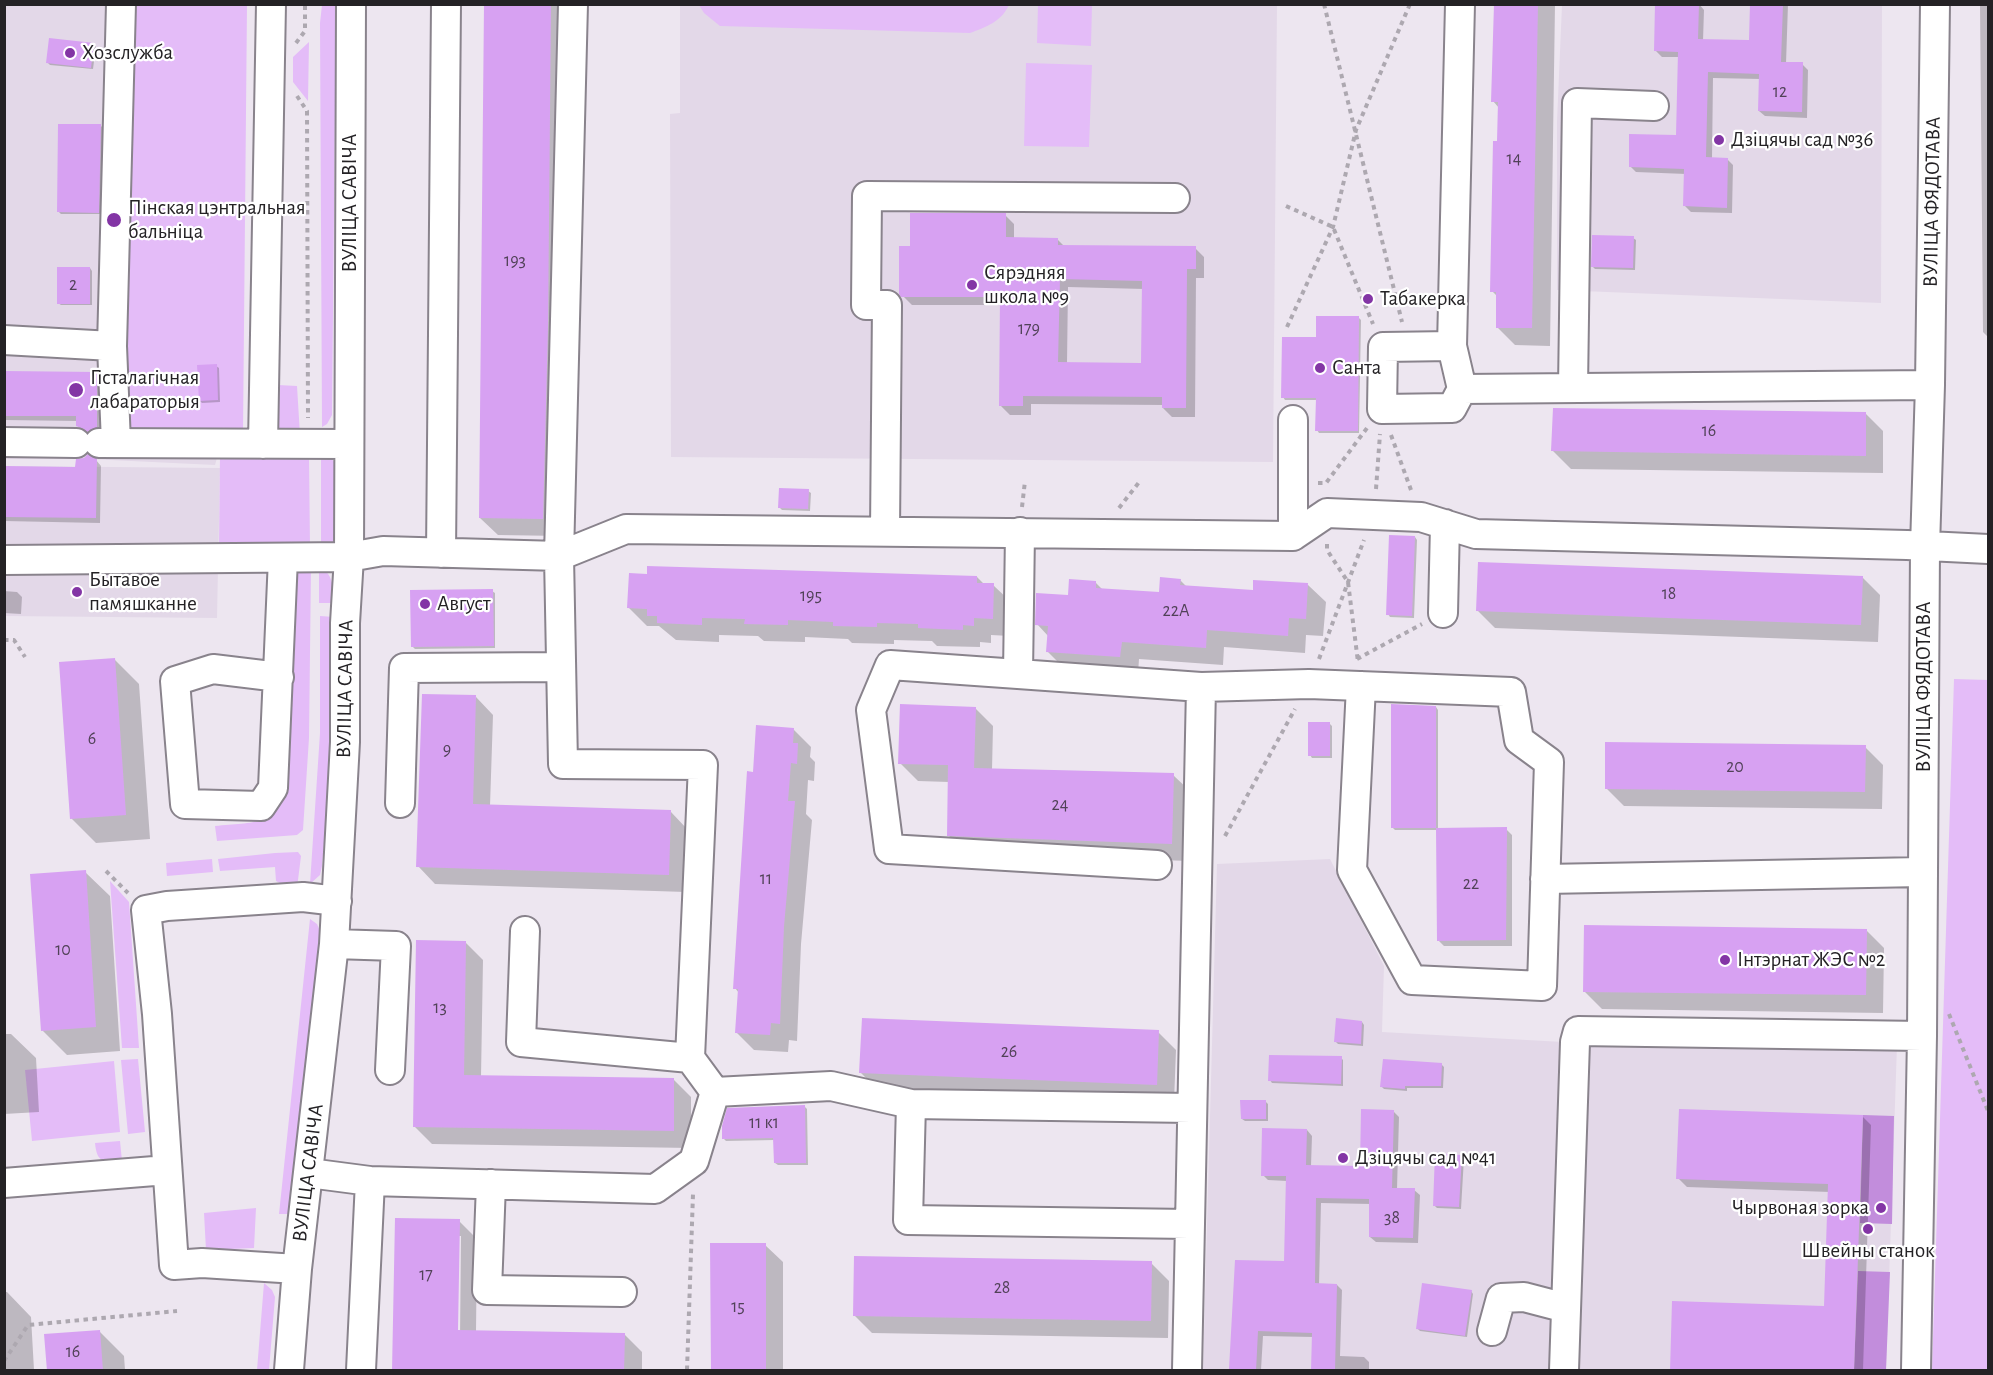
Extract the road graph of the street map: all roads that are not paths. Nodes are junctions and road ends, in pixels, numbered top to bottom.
1 (121, 4) edge
2 (271, 4) edge
3 (351, 4) edge
4 (446, 4) edge
5 (573, 4) edge
6 (1460, 4) edge
7 (1935, 4) edge
8 (1654, 106) dead end
9 (1175, 198) dead end
10 (4, 340) edge
11 (112, 346) junction
12 (1452, 346) junction
13 (1930, 384) junction
14 (1574, 388) junction
15 (1462, 389) junction
16 (1293, 420) dead end
17 (4, 442) edge
18 (96, 443) junction
19 (263, 444) junction
20 (348, 444) junction
21 (1433, 521) junction
22 (885, 531) junction
23 (1020, 532) junction
24 (1293, 536) junction
25 (1925, 547) junction
26 (1989, 549) edge
27 (441, 553) junction
28 (559, 556) junction
29 (349, 557) junction
30 (284, 558) junction
31 (4, 560) edge
32 (1443, 613) road end
33 (560, 667) junction
34 (1018, 674) junction
35 (1355, 675) junction
36 (279, 677) junction
37 (1201, 687) junction
38 (400, 803) dead end
39 (1157, 865) dead end
40 (1923, 872) junction
41 (1545, 879) junction
42 (337, 902) junction
43 (525, 930) dead end
44 (334, 944) junction
45 (1922, 1036) junction
46 (690, 1058) junction
47 (390, 1070) dead end
48 (715, 1092) junction
49 (911, 1104) junction
50 (1191, 1108) junction
51 (167, 1170) junction
52 (309, 1173) junction
53 (370, 1181) junction
54 (4, 1183) edge
55 (491, 1184) junction
56 (1189, 1224) junction
57 (297, 1269) junction
58 (622, 1292) dead end
59 (1566, 1308) junction
60 (1492, 1331) dead end
61 (289, 1371) edge
62 (361, 1371) edge
63 (1187, 1371) edge
64 (1564, 1371) edge
65 (1916, 1371) edge

1 - 11 street
2 - 19 street
3 - 20 street, ВУЛІЦА САВІЧА
4 - 27 street
5 - 28 street
6 - 12 street
7 - 13 street, ВУЛІЦА ФЯДОТАВА
8 - 14 street
9 - 22 street
10 - 11 street
11 - 18 street
12 - 15 street
12 - 15 street
13 - 14 street
13 - 25 street, ВУЛІЦА ФЯДОТАВА
14 - 15 street
16 - 24 street
17 - 18 street
18 - 19 street
19 - 20 street
20 - 29 street, ВУЛІЦА САВІЧА
21 - 24 street
21 - 25 street
21 - 32 street
22 - 23 street
22 - 28 street
23 - 24 street
23 - 34 street
25 - 26 street
25 - 40 street, ВУЛІЦА ФЯДОТАВА
27 - 28 street
27 - 29 street
28 - 33 street
29 - 30 street
29 - 42 street, ВУЛІЦА САВІЧА
30 - 31 street
30 - 36 street
33 - 38 street
33 - 46 street
34 - 37 street
34 - 39 street
35 - 37 street
35 - 41 street
35 - 41 street
36 - 36 street
37 - 50 street
40 - 41 street
40 - 45 street, ВУЛІЦА ФЯДОТАВА
42 - 44 street, ВУЛІЦА САВІЧА
42 - 51 street
43 - 46 street
44 - 47 street
44 - 52 street, ВУЛІЦА САВІЧА
45 - 59 street
45 - 65 street, ВУЛІЦА ФЯДОТАВА
46 - 48 street
48 - 49 street
48 - 55 street
49 - 50 street
49 - 56 street
50 - 56 street
51 - 54 street
51 - 57 street
52 - 53 street
52 - 57 street, ВУЛІЦА САВІЧА
53 - 55 street
53 - 62 street
55 - 58 street
56 - 63 street
57 - 61 street, ВУЛІЦА САВІЧА
59 - 60 street
59 - 64 street

